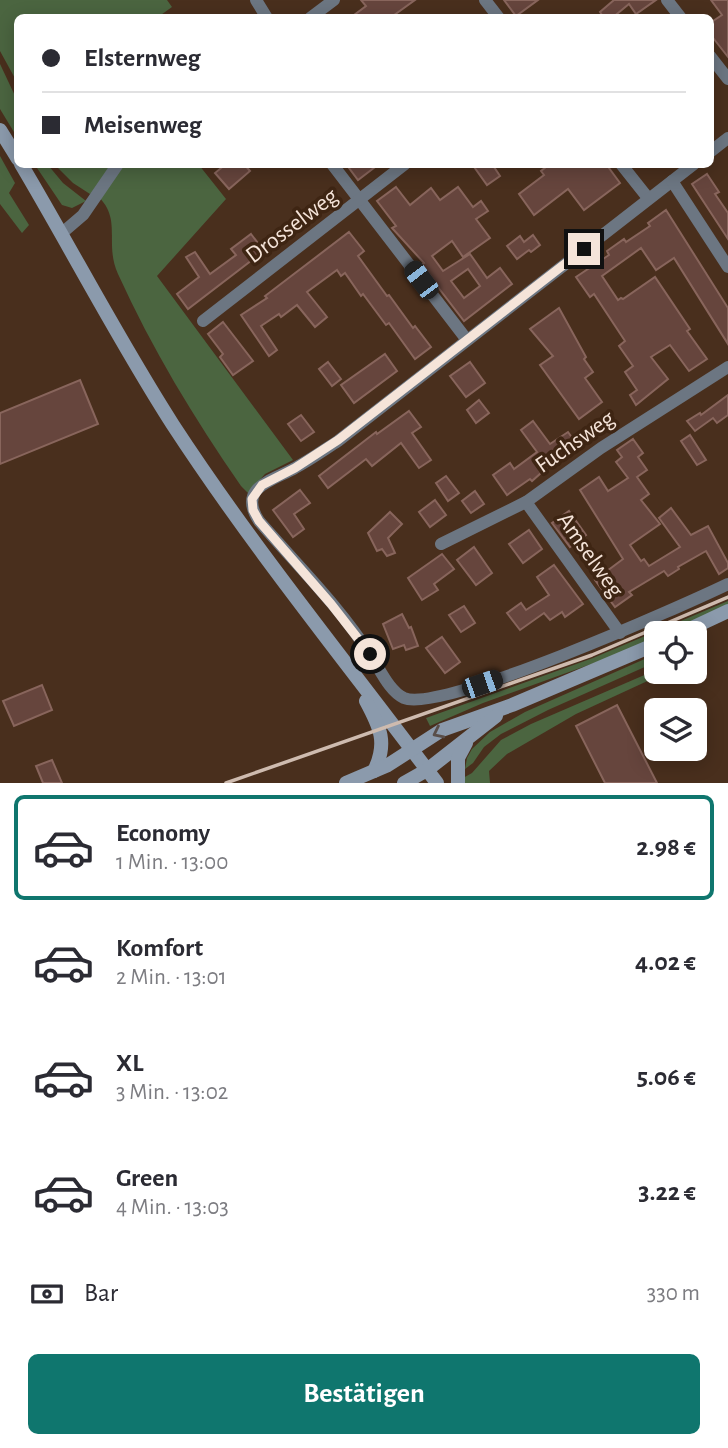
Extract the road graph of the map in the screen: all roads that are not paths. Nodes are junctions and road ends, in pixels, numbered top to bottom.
1 (334, 0) edge
2 (485, 0) edge
3 (667, 0) edge
4 (315, 14) edge
5 (496, 14) edge
6 (678, 14) edge
7 (714, 61) edge
8 (728, 79) edge
9 (0, 130) edge
10 (728, 138) edge
11 (714, 149) edge
12 (14, 153) edge
13 (23, 168) edge
14 (115, 168) edge
15 (335, 168) edge
16 (400, 168) edge
17 (624, 168) edge
18 (689, 168) edge
19 (672, 181) junction
20 (648, 198) junction
21 (360, 200) junction
22 (62, 233) junction
23 (728, 267) edge
24 (203, 321) dead end
25 (467, 340) junction
26 (728, 367) edge
27 (526, 502) junction
28 (441, 544) dead end
29 (728, 584) edge
30 (728, 611) edge
31 (707, 621) edge
32 (620, 633) junction
33 (644, 649) edge
34 (351, 670) junction
35 (512, 705) junction
36 (469, 738) junction
37 (412, 750) junction
38 (427, 770) junction
39 (374, 771) junction
40 (345, 783) edge
41 (404, 783) edge
42 (437, 783) edge
43 (458, 783) edge

1 - 4 street
2 - 5 street
3 - 6 street
7 - 8 street
9 - 12 main road
10 - 11 street
13 - 22 main road
14 - 22 street
15 - 21 street
16 - 21 street, Drosselweg
17 - 20 street
18 - 19 street
19 - 20 street
19 - 23 street
20 - 25 street
21 - 24 street, Drosselweg
21 - 25 street
22 - 34 main road
25 - 32 street
26 - 27 street, Fuchsweg
27 - 28 street, Fuchsweg
27 - 32 street, Amselweg
29 - 32 street
30 - 31 main road
33 - 35 main road
34 - 37 main road
34 - 39 main road
35 - 36 main road
35 -> 37 main road
36 - 38 main road
36 - 43 main road
37 - 38 main road
37 - 39 main road
38 - 41 main road
38 - 42 main road
39 - 40 main road

